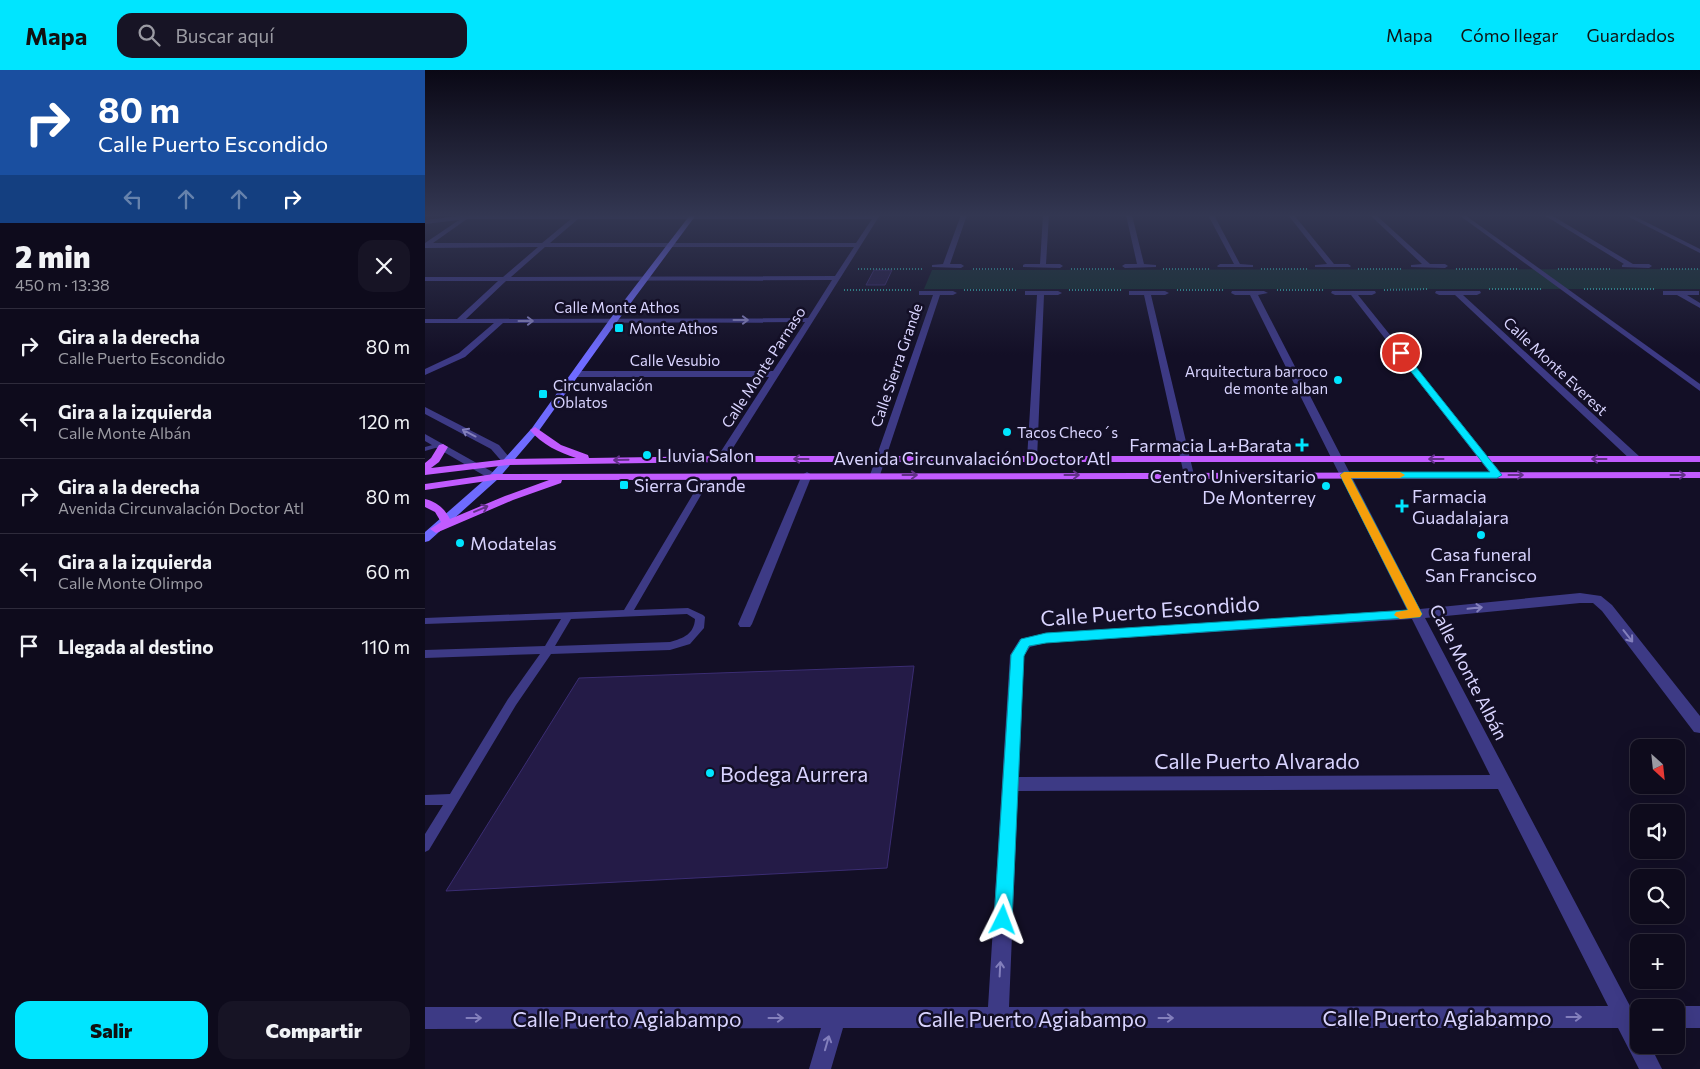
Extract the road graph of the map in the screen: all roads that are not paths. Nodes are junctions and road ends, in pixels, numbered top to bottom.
1 (524, 262) edge
2 (657, 262) edge
3 (848, 262) edge
4 (948, 262) edge
5 (1043, 262) edge
6 (1140, 262) edge
7 (1236, 262) edge
8 (1328, 262) edge
9 (1423, 262) edge
10 (1527, 262) edge
11 (1625, 262) edge
12 (946, 266) junction
13 (1025, 266) dead end
14 (1043, 266) junction
15 (1125, 266) dead end
16 (1141, 266) junction
17 (1238, 266) junction
18 (1317, 266) dead end
19 (1332, 266) junction
20 (1348, 266) dead end
21 (1428, 266) junction
22 (1445, 266) dead end
23 (1632, 266) junction
24 (1649, 266) dead end
25 (931, 267) road end
26 (964, 267) road end
27 (1064, 267) road end
28 (1156, 267) road end
29 (1218, 267) road end
30 (1254, 267) road end
31 (1410, 267) road end
32 (1615, 267) road end
33 (836, 278) junction
34 (425, 279) edge
35 (504, 279) junction
36 (644, 279) junction
37 (922, 293) dead end
38 (937, 293) junction
39 (953, 293) dead end
40 (1028, 293) dead end
41 (1041, 293) junction
42 (1057, 293) dead end
43 (1132, 293) dead end
44 (1147, 293) junction
45 (1165, 293) dead end
46 (1235, 293) dead end
47 (1253, 293) junction
48 (1264, 293) dead end
49 (1335, 293) dead end
50 (1353, 293) junction
51 (1372, 293) dead end
52 (1439, 293) dead end
53 (1457, 293) junction
54 (1477, 293) dead end
55 (1666, 293) dead end
56 (1679, 293) junction
57 (1695, 293) dead end
58 (1700, 306) edge
59 (809, 320) junction
60 (425, 321) edge
61 (459, 321) junction
62 (501, 321) junction
63 (613, 321) junction
64 (425, 372) edge
65 (576, 374) junction
66 (775, 374) junction
67 (1700, 388) edge
68 (425, 410) edge
69 (535, 430) junction
70 (425, 437) edge
71 (441, 446) junction
72 (425, 449) edge
73 (881, 458) junction
74 (1032, 458) junction
75 (721, 459) junction
76 (1185, 459) junction
77 (1336, 459) junction
78 (1485, 459) junction
79 (1636, 459) junction
80 (1700, 459) edge
81 (596, 460) junction
82 (508, 462) junction
83 (475, 465) junction
84 (425, 468) edge
85 (425, 472) edge
86 (807, 475) junction
87 (875, 475) junction
88 (1189, 475) junction
89 (1344, 475) junction
90 (1497, 475) junction
91 (1700, 475) edge
92 (709, 476) junction
93 (494, 477) junction
94 (571, 478) junction
95 (425, 487) edge
96 (425, 502) edge
97 (446, 521) junction
98 (436, 528) junction
99 (425, 538) edge
100 (627, 613) junction
101 (1416, 614) junction
102 (568, 616) junction
103 (425, 621) edge
104 (745, 624) dead end
105 (548, 650) junction
106 (425, 654) edge
107 (1700, 727) edge
108 (1503, 782) junction
109 (1010, 784) junction
110 (425, 800) edge
111 (453, 800) junction
112 (425, 846) edge
113 (1630, 1015) edge
114 (1630, 1017) edge
115 (1685, 1017) edge
116 (1700, 1017) edge
117 (425, 1018) edge
118 (835, 1018) junction
119 (998, 1018) junction
120 (1645, 1054) edge
121 (820, 1069) edge
122 (1651, 1069) edge

1 - 35 street
2 - 36 main road
3 - 33 street, Calle Monte Parnaso
4 - 12 street
5 - 14 street
6 - 16 street
7 - 17 street
8 - 19 street
9 - 21 street
10 - 67 street
11 - 23 street
12 - 25 street
12 - 26 street
13 - 14 street
14 - 27 street
15 - 16 street
16 - 28 street
17 - 29 street
17 - 30 street
18 - 19 street
19 - 20 street
21 - 22 street
21 - 31 street
23 - 24 street
23 - 32 street
33 - 36 street
33 - 59 street, Calle Monte Parnaso
34 - 35 street
35 - 36 street
35 - 61 street
36 - 63 main road
37 - 38 street
38 - 39 street
38 - 73 street, Calle Sierra Grande
40 - 41 street
41 - 42 street
41 - 74 street
43 - 44 street
44 - 45 street
44 - 76 street
46 - 47 street
47 - 48 street
47 - 77 street, Calle Monte Albán
49 - 50 street
50 - 51 street
50 - 78 street
52 - 53 street
53 - 54 street
53 - 79 street, Calle Monte Everest
55 - 56 street
56 - 57 street
56 - 58 street
63 -> 59 street, Calle Monte Athos
59 - 66 street, Calle Monte Parnaso
60 - 61 street, Calle Monte Athos
61 - 62 street, Calle Monte Athos
62 -> 63 street, Calle Monte Athos
62 - 64 street
63 - 65 main road
65 - 66 street, Calle Vesubio
65 - 69 main road
66 - 75 street, Calle Monte Parnaso
82 -> 68 street
69 - 81 main road
69 - 82 main road
70 - 71 street
71 - 72 lane
71 - 83 street
71 - 84 main road
73 - 74 main road, Avenida Circunvalación Doctor Atl
73 -> 75 main road, Avenida Circunvalación Doctor Atl
73 - 87 street, Calle Sierra Grande
74 - 76 main road, Avenida Circunvalación Doctor Atl
75 -> 81 main road, Avenida Circunvalación Doctor Atl
76 - 77 main road, Avenida Circunvalación Doctor Atl
76 - 88 street
78 -> 77 main road, Avenida Circunvalación Doctor Atl
77 - 89 street, Calle Monte Albán
79 -> 78 main road, Avenida Circunvalación Doctor Atl
78 - 90 street
79 - 80 main road, Avenida Circunvalación Doctor Atl
81 - 82 main road, Avenida Circunvalación Doctor Atl
82 - 83 main road, Avenida Circunvalación Doctor Atl
82 - 93 main road
83 - 85 main road, Avenida Circunvalación Doctor Atl
83 - 93 street
86 - 87 main road, Avenida Circunvalación Doctor Atl
86 - 92 main road, Avenida Circunvalación Doctor Atl
86 - 104 street
87 -> 88 main road, Avenida Circunvalación Doctor Atl
88 - 89 main road, Avenida Circunvalación Doctor Atl
89 - 90 main road, Avenida Circunvalación Doctor Atl
89 - 101 street, Calle Monte Albán
90 -> 91 main road, Avenida Circunvalación Doctor Atl
92 - 94 main road, Avenida Circunvalación Doctor Atl
92 - 100 lane
93 - 94 main road, Avenida Circunvalación Doctor Atl
93 - 95 main road, Avenida Circunvalación Doctor Atl
93 - 97 main road
98 -> 94 main road
96 - 97 main road
97 - 98 main road
98 - 99 main road
100 - 102 lane
100 - 105 lane
101 -> 107 street, Calle Puerto Escondido
101 - 108 street, Calle Monte Albán
101 - 109 street, Calle Puerto Escondido
102 - 103 lane
102 - 105 lane
105 - 106 lane
105 - 111 lane
108 - 109 street, Calle Puerto Alvarado
108 - 113 street, Calle Monte Albán
119 -> 109 street, Calle Puerto Escondido
110 - 111 lane
111 - 112 lane
119 -> 114 street, Calle Puerto Agiabampo
115 - 116 street
117 -> 118 street, Calle Puerto Agiabampo
118 - 119 street, Calle Puerto Agiabampo
121 -> 118 street
120 - 122 street, Calle Monte Albán

